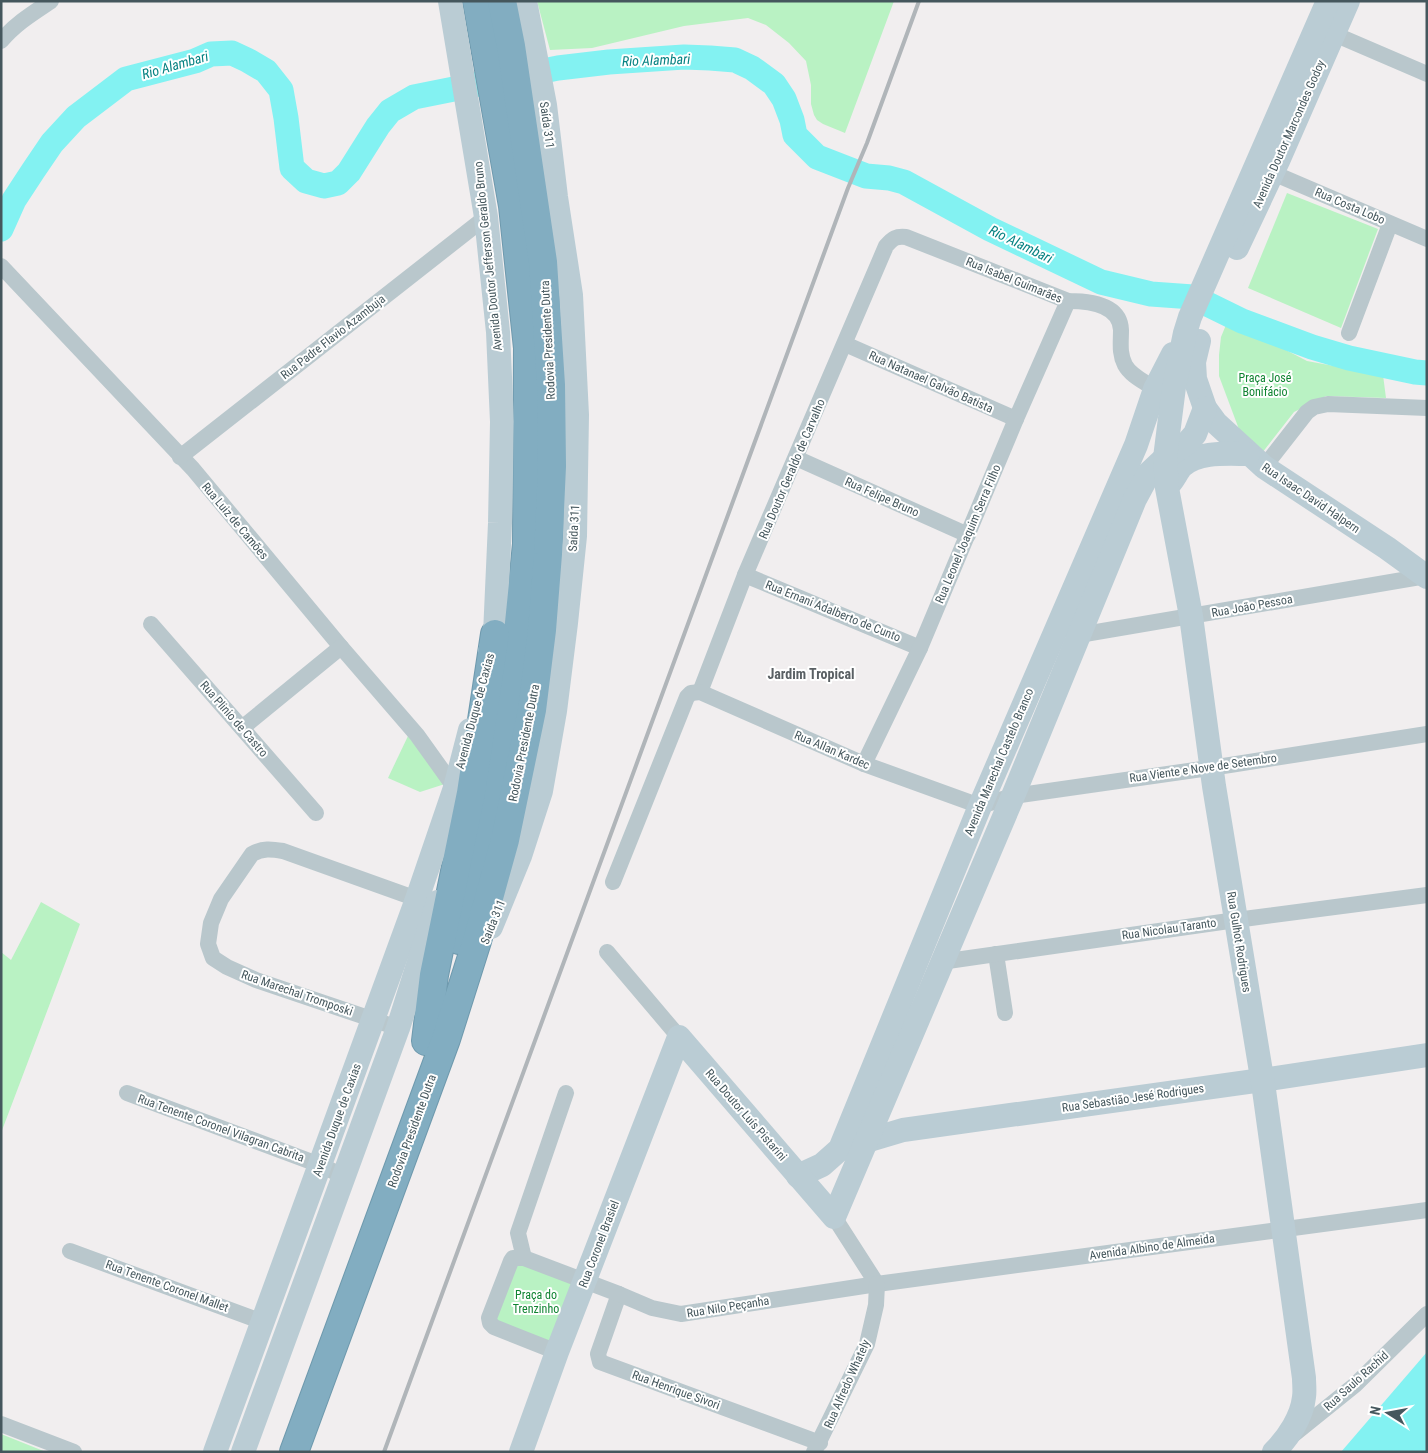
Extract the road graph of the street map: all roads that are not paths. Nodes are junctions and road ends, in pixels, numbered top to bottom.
1 (51, 1) edge
2 (450, 1) edge
3 (477, 1) edge
4 (502, 1) edge
5 (525, 1) edge
6 (1328, 1) edge
7 (1348, 1) edge
8 (1334, 34) junction
9 (1, 41) edge
10 (510, 45) junction
11 (1427, 74) edge
12 (521, 110) junction
13 (1272, 173) junction
14 (486, 217) junction
15 (1390, 224) junction
16 (1427, 239) edge
17 (886, 246) joint
18 (1221, 265) junction
19 (1, 266) edge
20 (1068, 301) junction
21 (1193, 325) junction
22 (1349, 333) dead end
23 (845, 344) junction
24 (1156, 389) junction
25 (1205, 408) junction
26 (1427, 408) edge
27 (1016, 419) junction
28 (180, 457) junction
29 (796, 458) junction
30 (1165, 458) junction
31 (1256, 460) junction
32 (1167, 488) junction
33 (968, 535) junction
34 (745, 575) junction
35 (1426, 577) edge
36 (1190, 616) junction
37 (151, 624) dead end
38 (1068, 630) junction
39 (495, 634) junction
40 (341, 647) junction
41 (920, 648) junction
42 (693, 695) junction
43 (242, 728) junction
44 (1427, 734) edge
45 (864, 764) junction
46 (1211, 767) junction
47 (455, 788) junction
48 (1013, 796) junction
49 (980, 806) junction
50 (316, 814) dead end
51 (613, 882) dead end
52 (1427, 895) edge
53 (417, 899) junction
54 (1236, 920) junction
55 (607, 952) dead end
56 (996, 954) junction
57 (941, 962) junction
58 (1005, 1013) dead end
59 (374, 1019) junction
60 (398, 1028) junction
61 (679, 1037) junction
62 (436, 1040) junction
63 (1427, 1055) edge
64 (1262, 1080) junction
65 (127, 1093) dead end
66 (566, 1093) dead end
67 (865, 1142) junction
68 (840, 1148) junction
69 (320, 1165) junction
70 (343, 1176) junction
71 (798, 1176) junction
72 (1427, 1210) edge
73 (834, 1217) junction
74 (1283, 1229) junction
75 (70, 1251) dead end
76 (524, 1258) junction
77 (585, 1280) junction
78 (877, 1284) junction
79 (619, 1294) junction
80 (1427, 1314) edge
81 (264, 1322) junction
82 (557, 1352) junction
83 (1, 1424) edge
84 (817, 1447) edge
85 (1278, 1448) edge
86 (74, 1452) edge
87 (215, 1452) edge
88 (243, 1452) edge
89 (275, 1452) edge
90 (294, 1452) edge
91 (522, 1452) edge

1 - 9 street
2 - 14 street, Avenida Doutor Jefferson Geraldo Bruno
3 - 10 highway, Rodovia Presidente Dutra
4 - 10 highway, Rodovia Presidente Dutra
5 - 10 street, Saída 311
6 - 18 street, Avenida Doutor Marcondes Godoy
7 - 8 street, Avenida Doutor Marcondes Godoy
8 - 11 street
8 - 13 street, Avenida Doutor Marcondes Godoy
10 - 12 highway, Rodovia Presidente Dutra
10 - 12 street, Saída 311
12 - 62 highway, Rodovia Presidente Dutra
13 - 15 street, Rua Costa Lobo
13 - 18 street, Avenida Doutor Marcondes Godoy
14 - 28 street, Rua Padre Flavio Azambuja
14 - 39 street, Avenida Doutor Jefferson Geraldo Bruno
15 - 16 street, Rua Costa Lobo
15 - 22 street
17 - 20 street, Rua Isabel Guimarães
17 - 23 street, Rua Doutor Geraldo de Carvalho
18 - 21 street, Avenida Marechal Castelo Branco
19 - 28 street, Rua Luiz de Camões
20 - 24 street, Rua Isabel Guimarães
20 - 27 street, Rua Leonel Joaquim Serra Filho
21 - 24 street, Avenida Marechal Castelo Branco
21 - 25 street, Avenida Marechal Castelo Branco
21 - 30 street, Rua Gulhot Rodrigues
23 - 27 street, Rua Natanael Galvão Batista
23 - 29 street, Rua Doutor Geraldo de Carvalho
24 - 38 street, Avenida Marechal Castelo Branco
25 - 30 street, Avenida Marechal Castelo Branco
25 - 31 street, Rua Isaac David Halpern
26 - 31 street
27 - 33 street, Rua Leonel Joaquim Serra Filho
28 - 40 street, Rua Luiz de Camões
29 - 33 street, Rua Felipe Bruno
29 - 34 street, Rua Doutor Geraldo de Carvalho
30 - 32 street, Rua Gulhot Rodrigues
30 - 38 street, Avenida Marechal Castelo Branco
31 - 32 street
31 - 35 street, Rua Isaac David Halpern
32 - 36 street, Rua Gulhot Rodrigues
33 - 41 street, Rua Leonel Joaquim Serra Filho
34 - 41 street, Rua Ernani Adalberto de Cunto
34 - 42 street, Rua Doutor Geraldo de Carvalho
35 - 36 street, Rua João Pessoa
36 - 38 street, Rua João Pessoa
36 - 46 street, Rua Gulhot Rodrigues
37 - 43 street, Rua Plinio de Castro
38 - 48 street, Avenida Marechal Castelo Branco
38 - 49 street, Avenida Marechal Castelo Branco
39 - 47 street, Avenida Duque de Caxias
39 - 62 highway
40 - 43 street
40 - 47 street, Rua Luiz de Camões
41 - 45 street, Rua Leonel Joaquim Serra Filho
42 - 45 street, Rua Allan Kardec
42 - 51 street, Rua Doutor Geraldo de Carvalho
43 - 50 street, Rua Plinio de Castro
44 - 46 street, Rua Viente e Nove de Setembro
45 - 49 street, Rua Allan Kardec
46 - 48 street, Rua Viente e Nove de Setembro
46 - 54 street, Rua Gulhot Rodrigues
47 - 53 street, Avenida Duque de Caxias
47 - 60 street, Avenida Duque de Caxias
48 - 49 street, Rua Viente e Nove de Setembro
48 - 57 street, Avenida Marechal Castelo Branco
49 - 68 street, Avenida Marechal Castelo Branco
52 - 54 street, Rua Nicolau Taranto
53 - 59 street, Avenida Duque de Caxias
53 - 59 street, Rua Marechal Tromposki
54 - 56 street, Rua Nicolau Taranto
54 - 64 street, Rua Gulhot Rodrigues
55 - 61 street, Rua Doutor Luís Pistarini
56 - 57 street, Rua Nicolau Taranto
56 - 58 street
57 - 67 street, Avenida Marechal Castelo Branco
59 - 60 street, Rua Marechal Tromposki
59 - 69 street, Avenida Duque de Caxias
60 - 70 street, Avenida Duque de Caxias
61 - 71 street, Rua Doutor Luís Pistarini
61 - 77 street, Rua Coronel Brasiel
62 - 89 highway, Rodovia Presidente Dutra
62 - 90 highway, Rodovia Presidente Dutra
63 - 64 street, Rua Sebastião Jesé Rodrigues
64 - 67 street, Rua Sebastião Jesé Rodrigues
64 - 74 street, Rua Gulhot Rodrigues
65 - 69 street, Rua Tenente Coronel Vilagran Cabrita
66 - 76 street
67 - 68 street, Rua Sebastião Jesé Rodrigues
67 - 73 street, Avenida Marechal Castelo Branco
68 - 71 street, Avenida Marechal Castelo Branco
69 - 70 street, Rua Tenente Coronel Vilagran Cabrita
69 - 81 street, Avenida Duque de Caxias
70 - 88 street, Avenida Duque de Caxias
71 - 73 street, Rua Doutor Luís Pistarini
72 - 74 street, Avenida Albino de Almeida
73 - 78 street, Rua Doutor Luís Pistarini
74 - 78 street, Avenida Albino de Almeida
74 - 85 street, Rua Gulhot Rodrigues
75 - 81 street, Rua Tenente Coronel Mallet
76 - 77 street
76 - 82 street
77 - 79 street, Rua Nilo Peçanha
77 - 82 street, Rua Coronel Brasiel
78 - 79 street, Rua Nilo Peçanha
78 - 84 street, Rua Alfredo Whately
79 - 84 street, Rua Henrique Sivori
80 - 85 street, Rua Saulo Rachid
81 - 87 street, Avenida Duque de Caxias
82 - 91 street, Rua Coronel Brasiel
83 - 86 street

